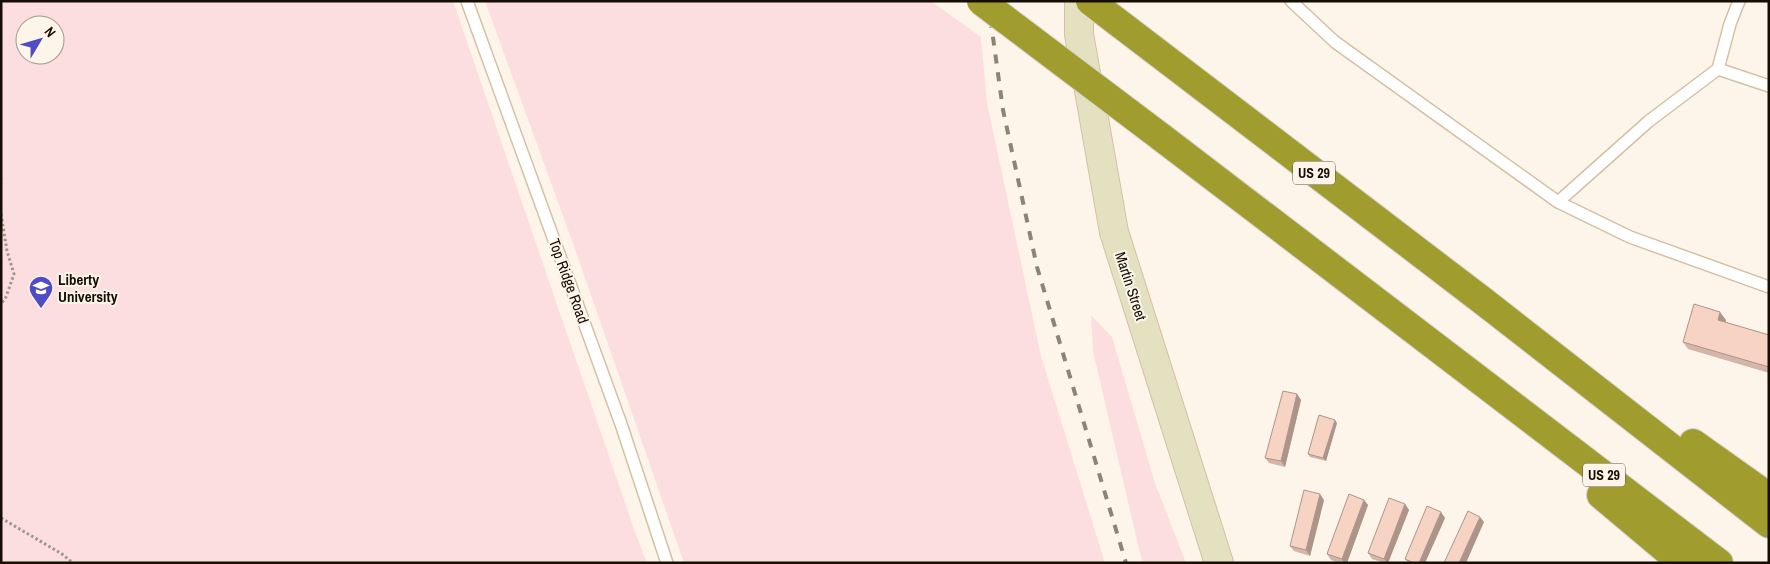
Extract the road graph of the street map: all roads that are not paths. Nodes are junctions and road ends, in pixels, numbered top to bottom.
1 (467, 1) edge
2 (981, 1) edge
3 (1079, 1) edge
4 (1090, 1) edge
5 (1291, 1) edge
6 (1739, 1) edge
7 (1718, 69) junction
8 (1769, 86) edge
9 (1558, 202) junction
10 (1769, 287) edge
11 (1483, 301) junction
12 (1488, 388) junction
13 (1769, 496) edge
14 (1769, 524) edge
15 (667, 563) edge
16 (1219, 563) edge
17 (1682, 563) edge
18 (1719, 563) edge

1 - 15 lane, Top Ridge Road
2 - 12 highway, US 29, bridge
3 - 16 street, Martin Street
4 - 11 highway, US 29
5 - 9 lane
6 - 7 lane
7 - 8 lane
7 - 9 lane
9 - 10 lane
11 - 13 highway
11 - 14 highway, US 29
12 - 17 highway
12 - 18 highway, US 29

